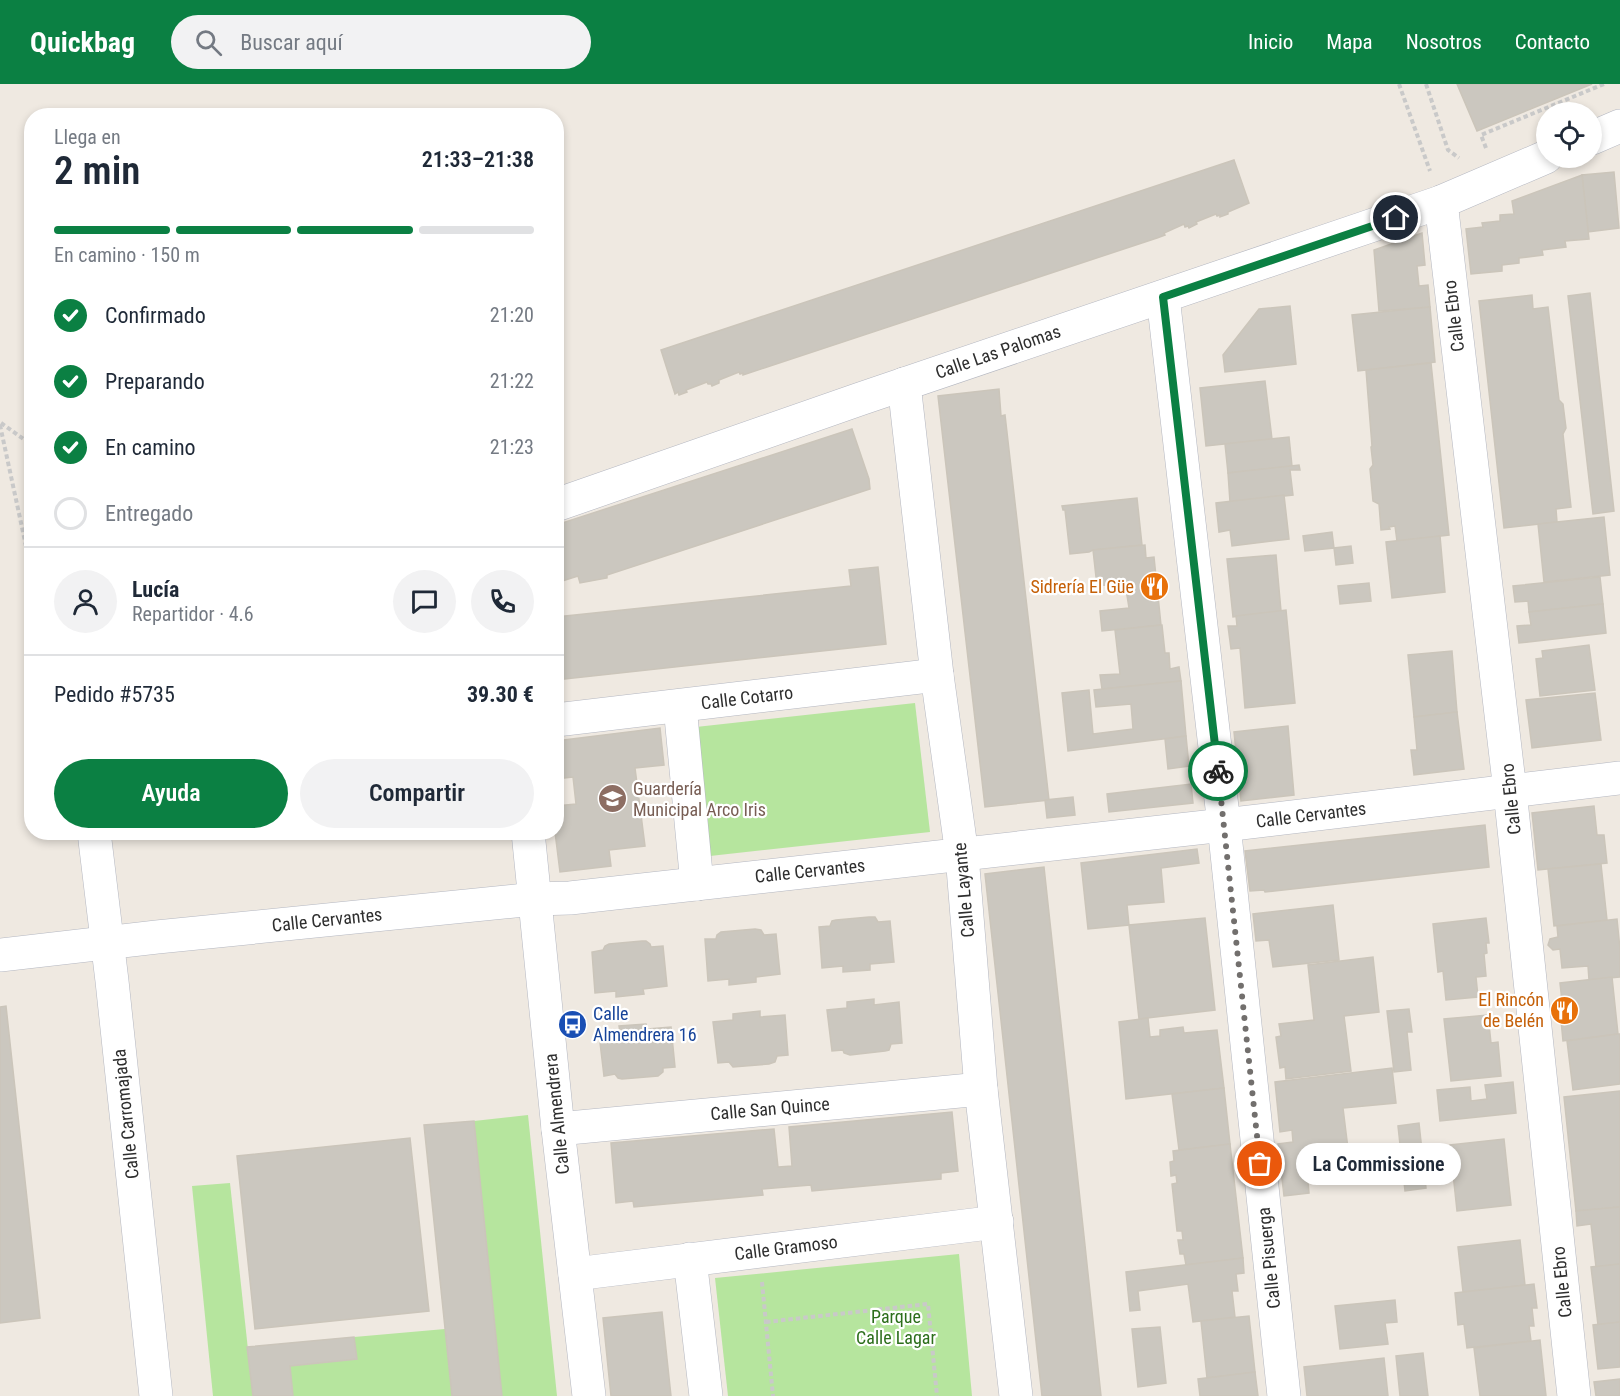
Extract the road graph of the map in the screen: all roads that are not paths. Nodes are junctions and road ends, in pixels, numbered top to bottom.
1 (1620, 126) edge
2 (1602, 134) edge
3 (1536, 160) edge
4 (1437, 192) junction
5 (1163, 297) junction
6 (904, 384) junction
7 (564, 502) edge
8 (937, 675) junction
9 (681, 706) junction
10 (564, 719) edge
11 (1620, 778) edge
12 (1510, 792) junction
13 (1224, 825) junction
14 (95, 840) edge
15 (529, 840) edge
16 (962, 855) junction
17 (697, 884) junction
18 (535, 898) junction
19 (107, 942) junction
20 (0, 955) edge
21 (981, 1089) junction
22 (558, 1129) junction
23 (997, 1222) junction
24 (690, 1259) junction
25 (575, 1274) junction
26 (156, 1396) edge
27 (589, 1396) edge
28 (706, 1396) edge
29 (1016, 1396) edge
30 (1284, 1396) edge
31 (1574, 1396) edge

1 - 2 street
3 - 4 street, Calle Las Palomas
4 - 5 street, Calle Las Palomas
4 - 12 street, Calle Ebro
5 - 6 street, Calle Las Palomas
5 - 13 street, Calle Pisuerga
6 - 7 street, Calle Las Palomas
6 - 8 street, Calle Layante
8 - 9 street, Calle Cotarro
8 - 16 street, Calle Layante
9 - 10 street, Calle Cotarro
9 - 17 street
11 - 12 street, Calle Cervantes
12 - 13 street, Calle Cervantes
12 - 31 street, Calle Ebro
13 - 16 street, Calle Cervantes
13 - 30 street, Calle Pisuerga
14 - 19 street, Calle Carromajada
15 - 18 street, Calle Almendrera
16 - 17 street, Calle Cervantes
16 - 21 street, Calle Layante
17 - 18 street, Calle Cervantes
18 - 19 street, Calle Cervantes
18 - 22 street, Calle Almendrera
19 - 20 street, Calle Cervantes
19 - 26 street, Calle Carromajada
21 - 22 street, Calle San Quince
21 - 23 street, Calle Layante
22 - 25 street, Calle Almendrera
23 - 24 street, Calle Gramoso
23 - 29 street, Calle Layante
24 - 25 street, Calle Gramoso
24 - 28 street
25 - 27 street, Calle Almendrera

